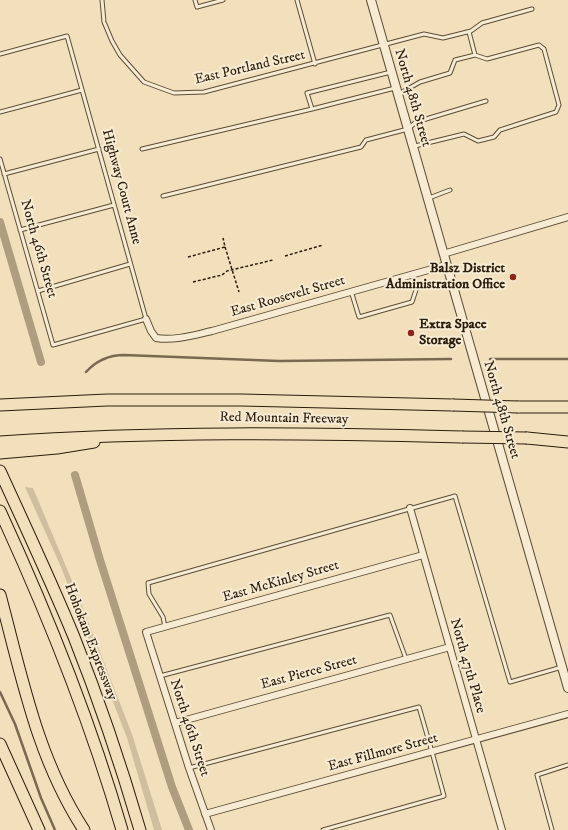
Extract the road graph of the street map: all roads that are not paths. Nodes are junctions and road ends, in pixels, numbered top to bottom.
1 (102, 0) edge
2 (195, 0) edge
3 (223, 0) edge
4 (297, 0) edge
5 (371, 0) edge
6 (532, 9) dead end
7 (469, 32) junction
8 (384, 45) junction
9 (0, 54) edge
10 (475, 55) junction
11 (315, 64) junction
12 (391, 72) junction
13 (82, 90) junction
14 (397, 91) junction
15 (486, 101) dead end
16 (312, 109) junction
17 (0, 112) edge
18 (408, 129) junction
19 (413, 147) junction
20 (99, 149) junction
21 (142, 149) dead end
22 (0, 159) edge
23 (4, 174) junction
24 (450, 190) dead end
25 (163, 196) dead end
26 (428, 199) junction
27 (114, 205) junction
28 (568, 217) edge
29 (20, 230) junction
30 (443, 254) junction
31 (130, 264) junction
32 (446, 265) junction
33 (412, 274) junction
34 (38, 291) junction
35 (351, 291) junction
36 (146, 319) junction
37 (2, 404) edge
38 (568, 407) edge
39 (134, 435) junction
40 (568, 440) edge
41 (0, 442) edge
42 (0, 453) edge
43 (0, 471) edge
44 (410, 508) junction
45 (0, 511) edge
46 (423, 555) junction
47 (0, 595) edge
48 (165, 627) junction
49 (146, 632) joint
50 (450, 647) junction
51 (406, 659) junction
52 (562, 667) junction
53 (160, 676) junction
54 (568, 688) edge
55 (568, 714) edge
56 (175, 723) junction
57 (476, 740) junction
58 (0, 744) edge
59 (432, 752) junction
60 (568, 765) edge
61 (189, 768) junction
62 (204, 814) junction
63 (39, 830) edge
64 (84, 830) edge
65 (122, 830) edge
66 (140, 830) edge
67 (211, 830) edge
68 (323, 830) edge
69 (502, 830) edge
70 (552, 830) edge

1 - 11 lane, East Portland Street
2 - 3 lane
4 - 11 lane
5 - 8 street, North 48th Street
6 - 7 lane, East Portland Street
7 - 8 lane, East Portland Street
7 - 10 lane
8 - 11 lane, East Portland Street
8 - 12 street, North 48th Street
9 - 13 lane, Highway Court Anne
10 - 14 lane
10 - 19 lane
12 - 14 street, North 48th Street
12 - 16 lane
13 - 17 lane
13 - 20 lane, Highway Court Anne
14 - 16 lane
14 - 18 street, North 48th Street
15 - 18 lane
16 - 21 lane
18 - 19 street, North 48th Street
18 - 25 lane
19 - 26 street, North 48th Street
20 - 23 lane
20 - 27 lane, Highway Court Anne
22 - 23 lane, North 46th Street
23 - 29 lane, North 46th Street
24 - 26 lane
26 - 30 street, North 48th Street
27 - 29 lane
27 - 31 lane, Highway Court Anne
28 - 30 street
29 - 34 lane, North 46th Street
30 - 32 street, North 48th Street
31 - 34 lane
31 - 36 lane, Highway Court Anne
32 - 33 street, East Roosevelt Street
32 - 52 street, North 48th Street
33 - 35 street, East Roosevelt Street
33 - 35 lane
34 - 36 lane, North 46th Street
35 - 36 street, East Roosevelt Street
37 - 38 highway, Red Mountain Freeway, bridge
39 - 40 highway, Red Mountain Freeway, bridge
39 - 41 highway, Red Mountain Freeway
39 - 42 highway
43 - 66 highway, Hohokam Expressway
44 - 46 street, North 47th Place
44 - 48 lane
44 - 52 lane
45 - 65 highway
46 - 48 street, East McKinley Street
46 - 50 street, North 47th Place
47 - 64 highway
48 - 49 street, East McKinley Street
49 - 53 street, North 46th Street
50 - 51 street, East Pierce Street
50 - 57 street, North 47th Place
51 - 53 lane
51 - 56 street, East Pierce Street
52 - 54 street, North 48th Street
53 - 56 street, North 46th Street
55 - 57 street, East Fillmore Street
56 - 61 street, North 46th Street
57 - 59 street, East Fillmore Street
57 - 69 street, North 47th Place
58 - 63 highway
59 - 61 lane
59 - 62 street, East Fillmore Street
59 - 68 lane
60 - 70 lane
61 - 62 street, North 46th Street
62 - 67 street, North 46th Street

